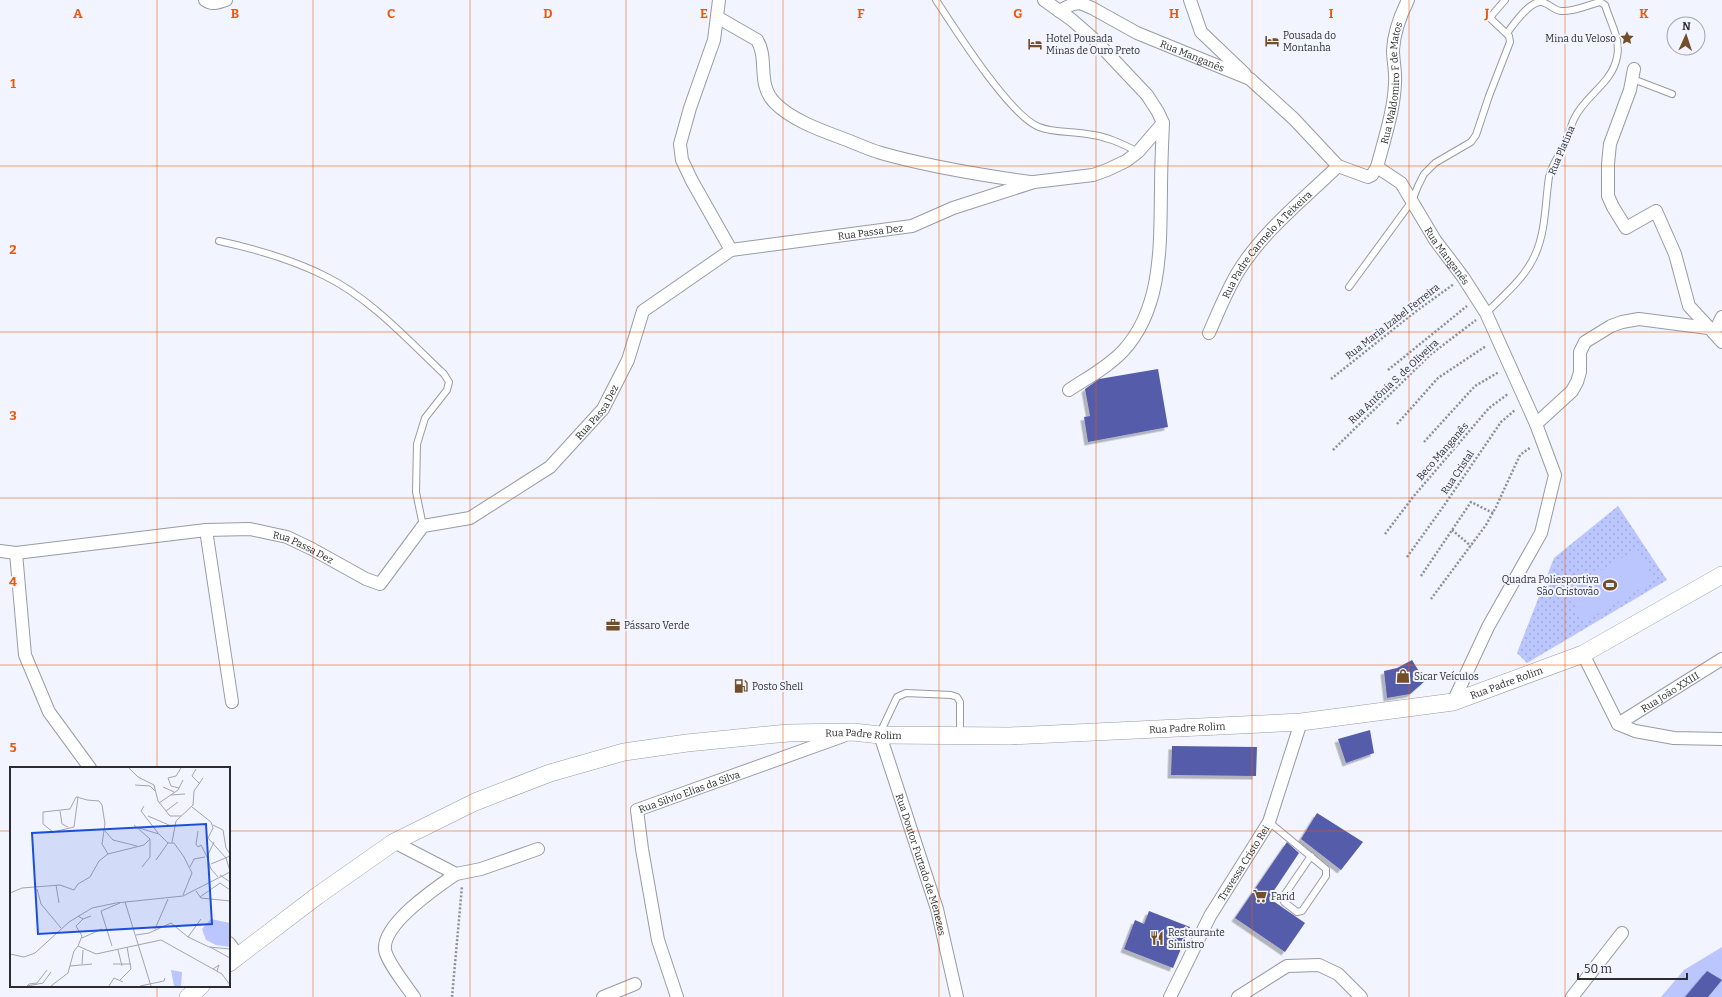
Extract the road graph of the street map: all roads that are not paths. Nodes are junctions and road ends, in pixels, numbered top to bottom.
1 (205, 0) edge
2 (226, 0) edge
3 (719, 0) edge
4 (936, 0) edge
5 (1044, 0) edge
6 (1190, 0) edge
7 (1408, 0) edge
8 (1505, 0) edge
9 (1586, 0) edge
10 (1586, 7) junction
11 (1059, 10) junction
12 (717, 17) junction
13 (1507, 32) junction
14 (1634, 74) joint
15 (1250, 79) junction
16 (1672, 94) dead end
17 (1163, 123) junction
18 (1138, 152) junction
19 (1338, 166) junction
20 (1377, 167) junction
21 (1034, 182) junction
22 (1412, 201) junction
23 (219, 241) dead end
24 (732, 250) junction
25 (1349, 287) dead end
26 (1486, 313) junction
27 (1722, 317) edge
28 (1209, 333) dead end
29 (1715, 334) edge
30 (1069, 390) dead end
31 (1536, 424) junction
32 (423, 526) junction
33 (206, 530) junction
34 (0, 551) edge
35 (16, 553) junction
36 (1722, 575) edge
37 (1583, 654) junction
38 (1722, 659) edge
39 (232, 702) dead end
40 (1453, 702) junction
41 (1301, 722) junction
42 (1618, 724) junction
43 (853, 732) junction
44 (880, 735) junction
45 (960, 735) junction
46 (1722, 739) edge
47 (89, 767) edge
48 (1269, 822) junction
49 (394, 842) junction
50 (538, 849) dead end
51 (1311, 856) junction
52 (459, 874) junction
53 (1622, 933) dead end
54 (232, 954) edge
55 (635, 984) dead end
56 (200, 987) edge
57 (188, 997) edge
58 (414, 997) edge
59 (603, 997) edge
60 (677, 997) edge
61 (957, 997) edge
62 (1170, 997) edge
63 (1238, 997) edge
64 (1361, 997) edge
65 (1572, 997) edge

1 - 2 street
3 - 12 street
4 - 18 lane
5 - 11 street
6 - 15 street
7 - 20 street, Rua Waldomiro F de Matos
8 - 13 lane
9 - 10 lane
10 - 13 lane
10 - 26 lane, Rua Platina
11 - 15 street, Rua Manganês
11 - 17 street
12 - 21 street
12 - 24 street
13 - 22 lane
14 - 16 lane
14 - 29 street
15 - 19 street, Rua Manganês
17 - 18 street, Rua Passa Dez
17 - 30 street
18 - 21 street, Rua Passa Dez
19 - 20 street, Rua Manganês
19 - 28 street, Rua Padre Carmelo A Teixeira
20 - 22 street, Rua Manganês
21 - 24 street, Rua Passa Dez
22 - 25 lane
22 - 26 street, Rua Manganês
23 - 32 lane
24 - 32 street, Rua Passa Dez
26 - 31 street, Rua Manganês
27 - 29 street
29 - 31 street
31 - 40 street, Rua Manganês
32 - 33 street, Rua Passa Dez
33 - 35 street, Rua Passa Dez
33 - 39 street
34 - 35 street, Rua Passa Dez
35 - 47 street
36 - 37 main road, Rua Padre Rolim
37 - 40 main road, Rua Padre Rolim
37 - 42 street
38 - 42 street, Rua João XXIII
40 - 41 main road, Rua Padre Rolim
41 - 45 main road, Rua Padre Rolim
41 - 48 street, Travessa Cristo Rei
42 - 46 street
43 - 44 main road, Rua Padre Rolim
43 - 49 main road, Rua Padre Rolim
43 - 60 street, Rua Silvio Elias da Silva
44 - 45 main road, Rua Padre Rolim
44 - 45 lane
44 - 61 street, Rua Doutor Furtado de Menezes
48 - 51 lane
48 - 62 street, Travessa Cristo Rei
49 - 52 street
49 - 54 main road, Rua Padre Rolim
50 - 52 street
51 - 51 lane
52 - 58 street
53 - 65 street
55 - 59 street
56 - 57 main road
63 - 64 street

